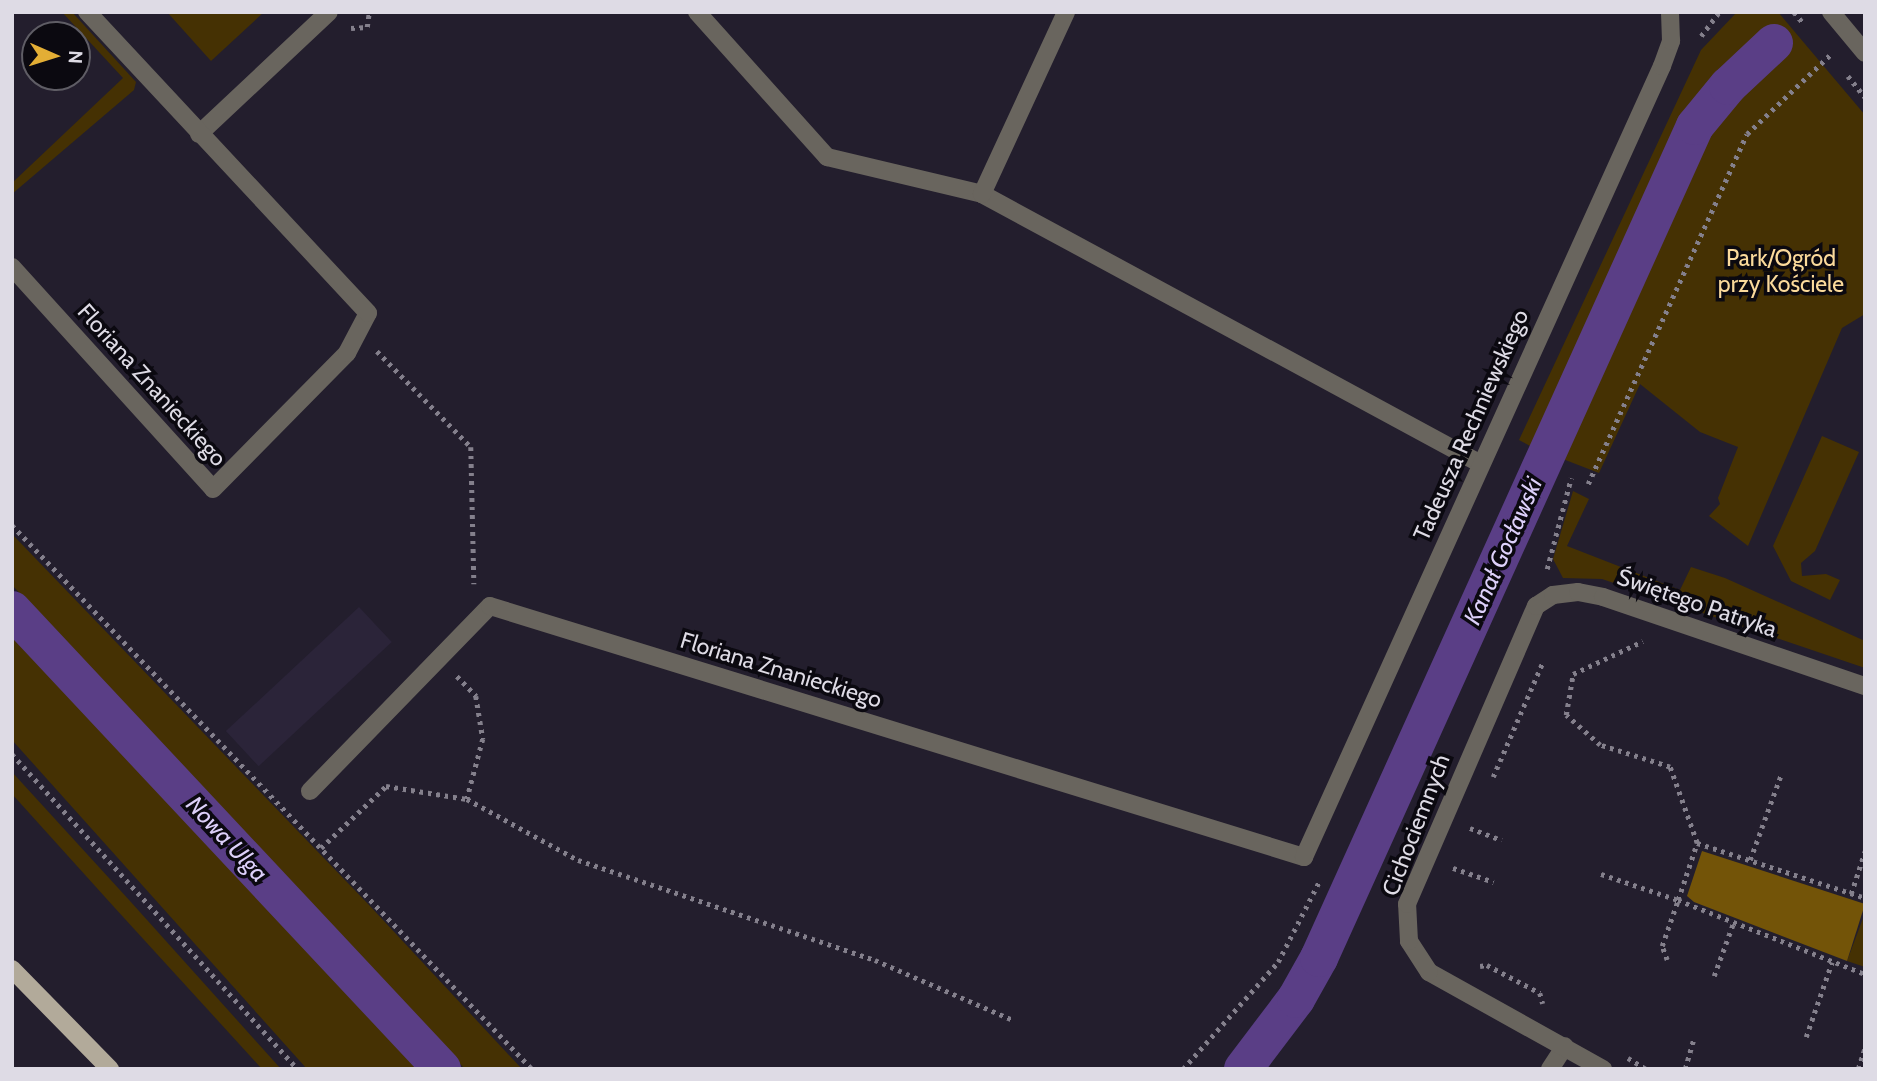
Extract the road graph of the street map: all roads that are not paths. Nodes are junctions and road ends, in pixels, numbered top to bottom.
1 (87, 12) edge
2 (329, 12) edge
3 (697, 12) edge
4 (1066, 12) edge
5 (1670, 12) edge
6 (1831, 12) edge
7 (1865, 53) edge
8 (199, 134) junction
9 (982, 194) junction
10 (12, 267) edge
11 (1479, 463) junction
12 (1523, 626) joint
13 (1865, 686) edge
14 (310, 791) dead end
15 (1304, 857) joint
16 (12, 969) edge
17 (1565, 1046) junction
18 (110, 1069) edge
19 (1550, 1069) edge
20 (1603, 1069) edge

1 - 8 street, Floriana Znanieckiego
2 - 8 street
3 - 9 street
4 - 9 street
5 - 11 street, Tadeusza Rechniewskiego
6 - 7 street
8 - 10 street, Floriana Znanieckiego
9 - 11 street
11 - 15 street, Tadeusza Rechniewskiego
12 - 13 street, Świętego Patryka
12 - 17 street, Cichociemnych
14 - 15 street, Floriana Znanieckiego
16 - 18 main road
17 - 19 street
17 - 20 street, Cichociemnych

